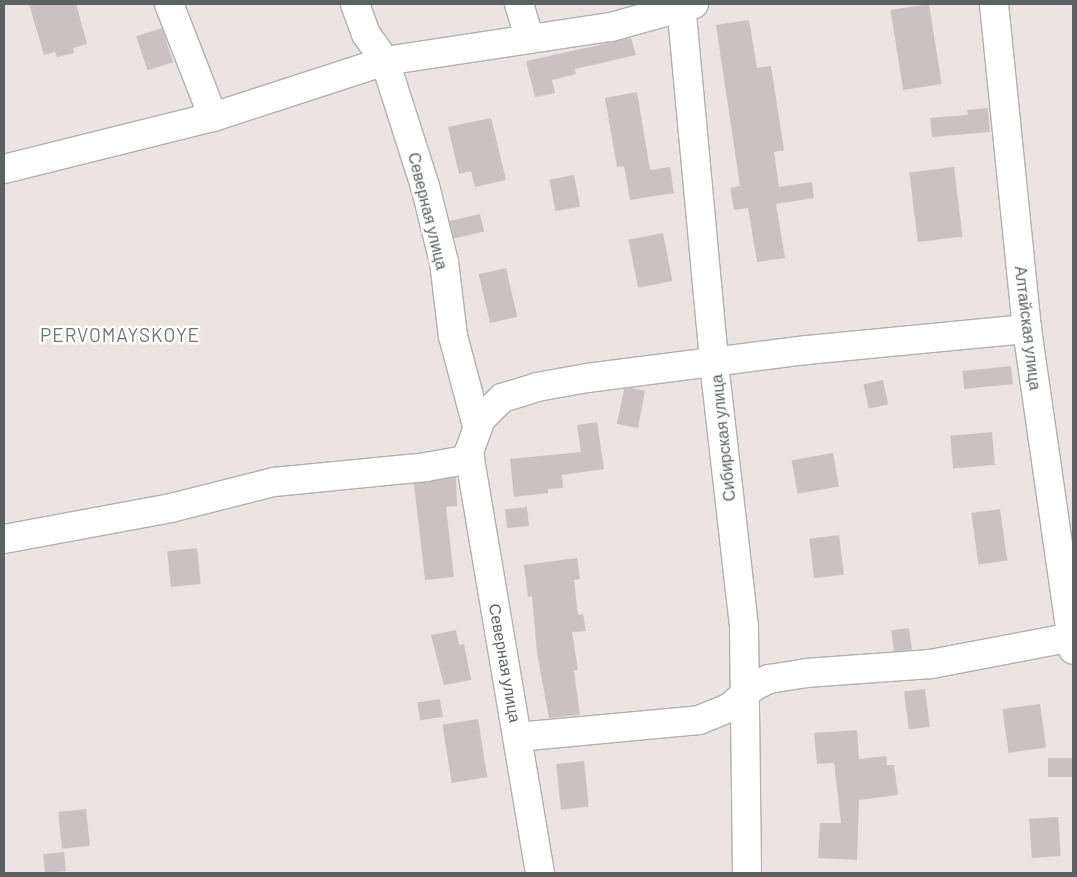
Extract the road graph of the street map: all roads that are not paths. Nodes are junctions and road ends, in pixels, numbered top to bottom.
1 (169, 4) edge
2 (355, 4) edge
3 (519, 4) edge
4 (994, 4) edge
5 (686, 5) edge
6 (529, 37) junction
7 (385, 61) junction
8 (213, 117) junction
9 (4, 169) edge
10 (1027, 328) junction
11 (714, 363) junction
12 (477, 426) junction
13 (469, 455) junction
14 (4, 539) edge
15 (1073, 642) edge
16 (742, 697) junction
17 (517, 736) junction
18 (540, 873) edge
19 (747, 873) edge

1 - 8 street
2 - 7 street, Северная улица
3 - 6 street
4 - 10 street, Алтайская улица
5 - 6 street
5 - 11 street, Сибирская улица
6 - 7 street
7 - 8 street
7 - 12 street, Северная улица
8 - 9 street
10 - 11 street
10 - 15 street, Алтайская улица
11 - 12 street
11 - 16 street, Сибирская улица
12 - 13 street
13 - 14 street
13 - 17 street, Северная улица
15 - 16 street
16 - 17 street
16 - 19 street, Сибирская улица
17 - 18 street, Северная улица

